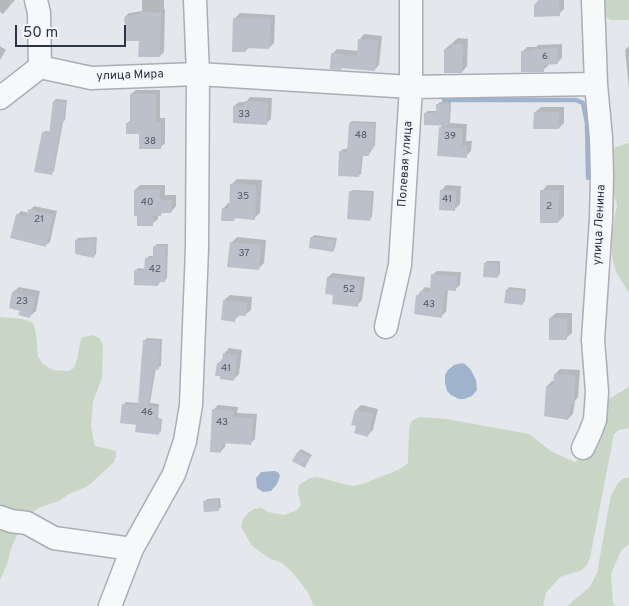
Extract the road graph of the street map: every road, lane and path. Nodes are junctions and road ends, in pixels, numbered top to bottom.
1 (36, 0) edge
2 (195, 0) edge
3 (411, 0) edge
4 (594, 0) edge
5 (40, 67) junction
6 (198, 74) junction
7 (596, 84) junction
8 (411, 87) junction
9 (0, 98) edge
10 (386, 327) dead end
11 (582, 448) dead end
12 (0, 517) edge
13 (132, 549) junction
14 (110, 606) edge

1 - 5 street
2 - 6 street
3 - 8 street, Полевая улица
4 - 7 street, улица Ленина
5 - 6 street, улица Мира
5 - 9 street
6 - 8 street, улица Мира
6 - 13 street
7 - 8 street, улица Мира
7 - 11 street, улица Ленина
8 - 10 street, Полевая улица
12 - 13 street
13 - 14 street

